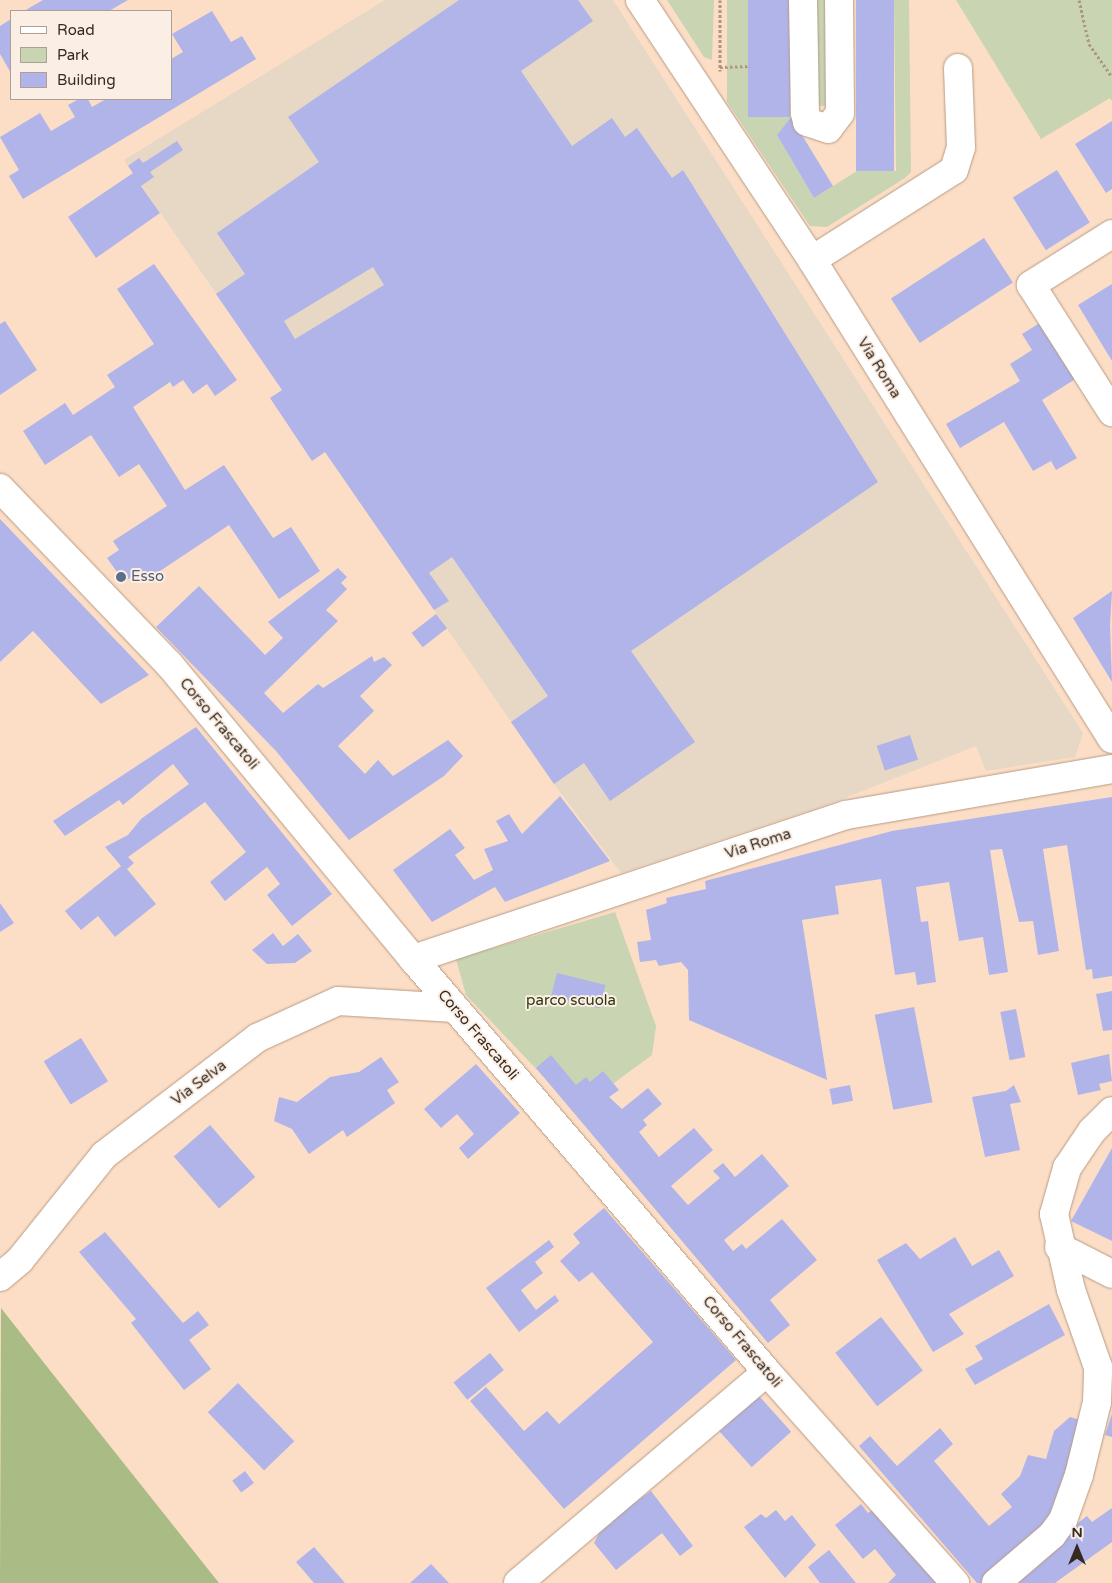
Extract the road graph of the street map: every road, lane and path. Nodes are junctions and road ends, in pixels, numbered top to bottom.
1 (640, 0) edge
2 (720, 0) edge
3 (803, 0) edge
4 (838, 0) edge
5 (1079, 0) edge
6 (748, 66) dead end
7 (720, 67) junction
8 (958, 68) dead end
9 (1112, 77) edge
10 (702, 93) junction
11 (1112, 234) edge
12 (812, 260) junction
13 (1112, 412) edge
14 (0, 488) edge
15 (1112, 739) edge
16 (1112, 768) edge
17 (413, 960) junction
18 (459, 1013) junction
19 (1112, 1111) edge
20 (1058, 1248) junction
21 (1112, 1274) edge
22 (0, 1277) edge
23 (767, 1372) junction
24 (518, 1583) edge
25 (955, 1583) edge
26 (996, 1583) edge

1 - 10 street, Via Roma
2 - 7 path
3 - 4 street
5 - 9 path
6 - 7 path
7 - 10 path
8 - 12 street
10 - 12 street, Via Roma
11 - 13 street
12 - 15 street, Via Roma
14 - 17 street, Corso Frascatoli
16 - 17 street, Via Roma
17 - 18 street, Corso Frascatoli
18 - 22 street, Via Selva
18 - 23 street, Corso Frascatoli
19 - 20 street
20 - 21 street
20 - 26 street
23 - 24 street
23 - 25 street, Corso Frascatoli

